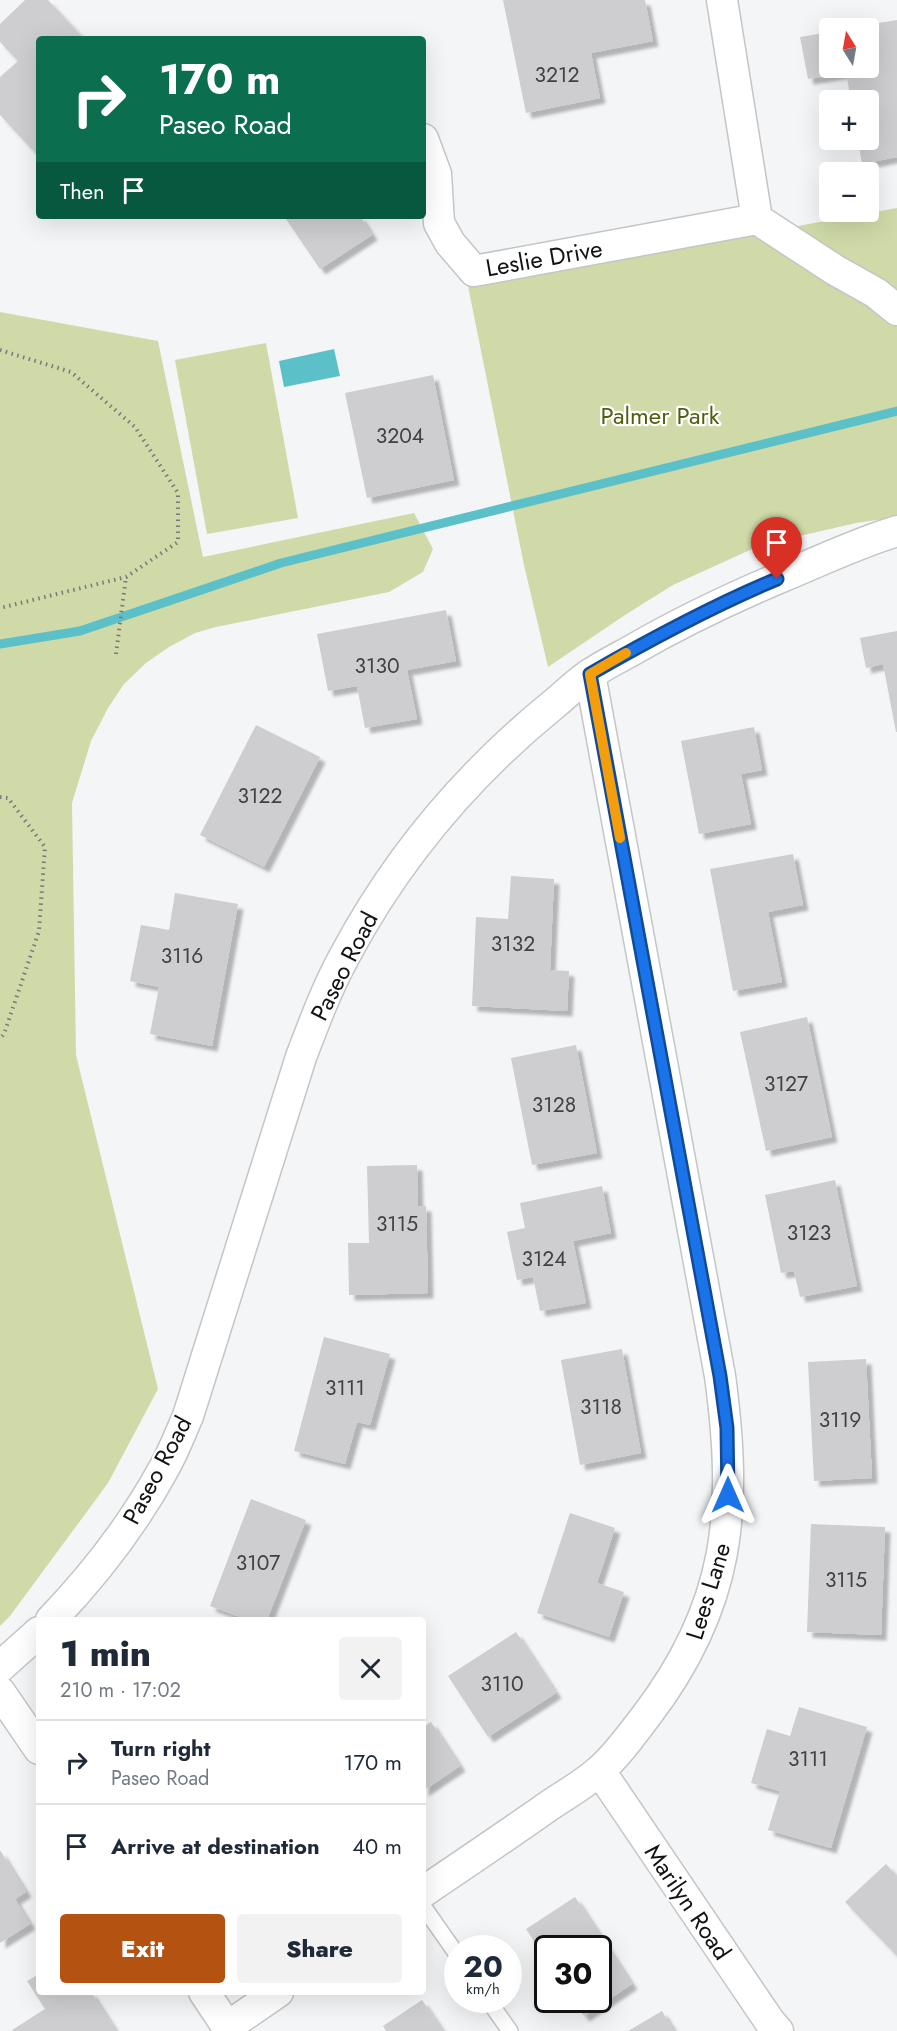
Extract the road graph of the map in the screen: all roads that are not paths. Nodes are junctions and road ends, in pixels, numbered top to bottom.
1 (722, 0) edge
2 (426, 147) edge
3 (757, 219) junction
4 (897, 310) edge
5 (893, 526) edge
6 (590, 674) junction
7 (54, 1617) edge
8 (36, 1635) edge
9 (0, 1667) edge
10 (0, 1692) edge
11 (36, 1745) edge
12 (600, 1771) junction
13 (426, 1890) edge
14 (426, 1910) edge
15 (444, 1936) edge
16 (206, 1995) edge
17 (274, 1995) edge
18 (497, 2013) edge
19 (229, 2029) edge
20 (510, 2031) edge
21 (778, 2031) edge

1 - 3 street
2 - 3 street, Leslie Drive
3 - 4 street
5 - 6 street, Paseo Road
6 - 7 street, Paseo Road
6 - 12 street, Lees Lane
8 - 9 street
10 - 11 street
12 - 13 street, Lees Lane
12 - 21 street, Marilyn Road
14 - 15 lane
16 - 19 street
17 - 19 street
18 - 20 lane

